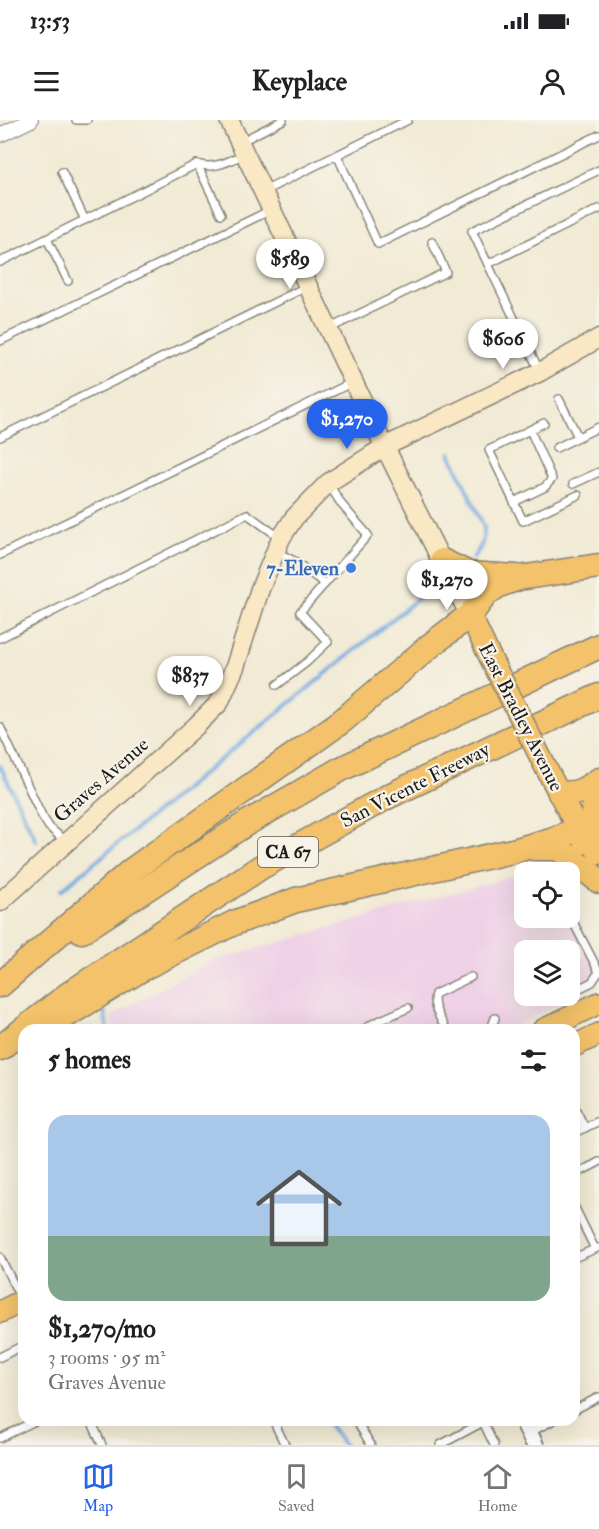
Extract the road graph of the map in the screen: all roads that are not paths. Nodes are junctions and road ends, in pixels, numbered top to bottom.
1 (31, 120) edge
2 (76, 120) edge
3 (87, 120) edge
4 (229, 120) edge
5 (283, 120) edge
6 (408, 120) edge
7 (0, 135) edge
8 (599, 135) edge
9 (242, 148) junction
10 (337, 155) junction
11 (197, 164) junction
12 (599, 170) edge
13 (62, 172) dead end
14 (262, 192) junction
15 (599, 209) edge
16 (271, 210) junction
17 (221, 214) dead end
18 (86, 220) junction
19 (46, 239) junction
20 (432, 242) dead end
21 (0, 262) edge
22 (488, 264) junction
23 (68, 281) dead end
24 (308, 286) junction
25 (328, 329) junction
26 (599, 338) edge
27 (0, 341) edge
28 (540, 372) junction
29 (354, 382) junction
30 (559, 399) dead end
31 (544, 423) dead end
32 (599, 427) edge
33 (530, 430) junction
34 (0, 437) edge
35 (578, 438) junction
36 (384, 447) junction
37 (556, 448) dead end
38 (599, 472) edge
39 (328, 483) junction
40 (573, 484) dead end
41 (578, 495) dead end
42 (514, 502) junction
43 (278, 544) junction
44 (0, 555) edge
45 (441, 561) junction
46 (599, 566) edge
47 (519, 578) junction
48 (325, 584) junction
49 (470, 615) junction
50 (0, 638) edge
51 (599, 646) edge
52 (277, 685) dead end
53 (599, 696) edge
54 (0, 727) edge
55 (599, 780) edge
56 (599, 790) edge
57 (560, 793) junction
58 (578, 829) junction
59 (66, 842) junction
60 (517, 850) junction
61 (599, 852) edge
62 (599, 870) edge
63 (599, 881) edge
64 (0, 902) edge
65 (576, 928) edge
66 (471, 977) dead end
67 (0, 985) edge
68 (580, 988) edge
69 (599, 1003) edge
70 (408, 1008) dead end
71 (495, 1018) dead end
72 (31, 1024) edge
73 (52, 1024) edge
74 (372, 1024) edge
75 (443, 1024) edge
76 (493, 1024) edge
77 (555, 1024) edge
78 (18, 1034) edge
79 (599, 1034) edge
80 (580, 1043) edge
81 (18, 1045) edge
82 (0, 1048) edge
83 (0, 1056) edge
84 (580, 1118) edge
85 (599, 1121) edge
86 (585, 1128) junction
87 (580, 1130) edge
88 (599, 1162) edge
89 (580, 1171) edge
90 (580, 1217) edge
91 (597, 1248) edge
92 (580, 1255) edge
93 (0, 1257) edge
94 (18, 1291) edge
95 (18, 1303) edge
96 (0, 1312) edge
97 (18, 1348) edge
98 (0, 1357) edge
99 (599, 1397) edge
100 (580, 1407) edge
101 (25, 1426) edge
102 (93, 1426) edge
103 (276, 1426) edge
104 (360, 1426) edge
105 (471, 1426) edge
106 (487, 1426) edge
107 (542, 1426) edge
108 (529, 1433) edge
109 (0, 1438) edge
110 (102, 1445) edge
111 (285, 1445) edge
112 (371, 1445) edge
113 (440, 1445) edge
114 (494, 1445) edge

1 - 7 street
2 - 3 lane
4 - 9 main road, East Bradley Avenue
5 - 9 lane
6 - 10 lane
8 - 10 lane
9 - 11 lane
9 - 14 main road, East Bradley Avenue
10 - 14 lane
11 - 17 lane
11 - 18 lane
12 - 22 lane
13 - 18 lane
14 - 16 main road, East Bradley Avenue
15 - 22 lane
16 - 24 main road, East Bradley Avenue
16 - 27 lane
18 - 19 lane
19 - 21 lane
19 - 23 lane
20 - 25 lane
22 - 28 lane
24 - 25 main road, East Bradley Avenue
24 - 34 lane
25 - 29 main road, East Bradley Avenue
26 - 28 main road, Graves Avenue
28 - 36 main road, Graves Avenue
29 - 36 main road, East Bradley Avenue
29 - 44 lane
30 - 35 lane
31 - 33 lane
32 - 35 lane
33 - 42 lane
33 - 42 lane
35 - 37 lane
36 - 39 main road, Graves Avenue
36 - 45 main road, East Bradley Avenue
38 - 40 lane
39 - 43 main road, Graves Avenue
39 - 48 lane
41 - 42 lane
43 - 48 lane
43 - 50 lane
43 - 59 main road, Graves Avenue
45 - 47 highway
45 - 49 main road, East Bradley Avenue
46 - 47 highway
47 - 49 highway
48 - 52 lane
49 - 57 main road, East Bradley Avenue, bridge
49 - 67 highway
51 - 67 highway, CA 67
53 - 72 highway, San Vicente Freeway / CA 67
54 - 59 lane
55 - 57 highway
56 - 61 highway
57 - 58 main road, East Bradley Avenue
58 - 60 highway
58 - 62 main road, East Bradley Avenue
59 - 64 main road, Graves Avenue
60 - 63 highway
60 - 73 highway
65 - 68 lane
66 - 75 lane
69 - 77 main road
70 - 74 lane
71 - 76 lane
78 - 82 highway, San Vicente Freeway / CA 67
79 - 80 main road
81 - 83 highway
84 - 86 lane
85 - 86 lane
86 - 87 lane
88 - 89 lane
90 - 91 lane
91 - 92 lane
93 - 94 lane
95 - 96 main road
97 - 98 lane
99 - 100 lane
101 - 109 lane
102 - 110 lane
103 - 111 lane
104 - 112 lane
105 - 113 lane
106 - 114 lane
107 - 108 lane

